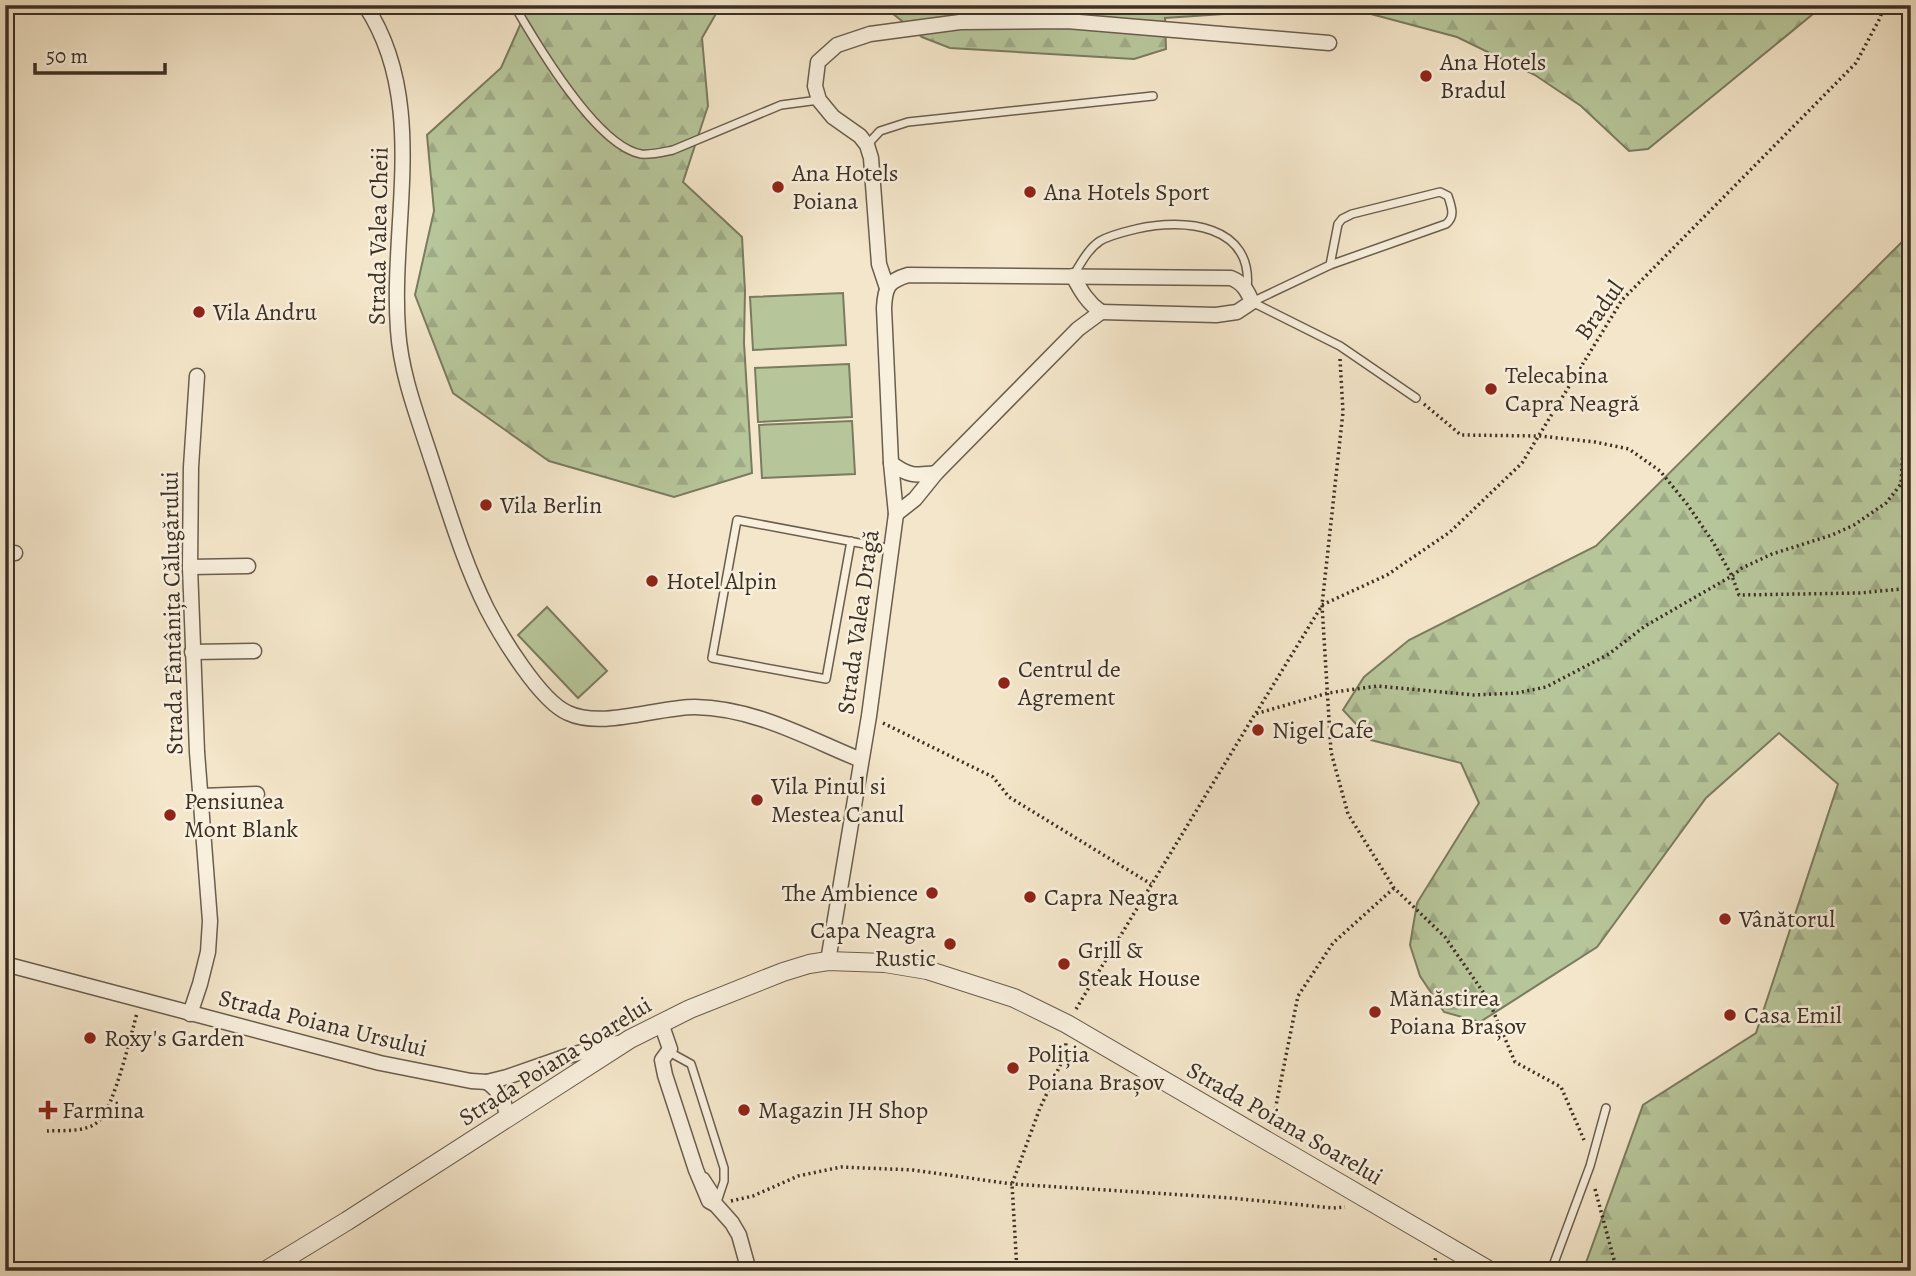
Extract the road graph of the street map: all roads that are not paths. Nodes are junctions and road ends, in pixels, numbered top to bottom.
1 (365, 5) edge
2 (514, 5) edge
3 (1329, 43) dead end
4 (1153, 96) dead end
5 (818, 100) junction
6 (867, 145) junction
7 (1330, 265) junction
8 (1073, 276) junction
9 (887, 288) junction
10 (1250, 296) junction
11 (1101, 312) junction
12 (197, 376) dead end
13 (1416, 398) road end
14 (891, 463) junction
15 (936, 473) junction
16 (896, 514) junction
17 (851, 541) junction
18 (892, 549) junction
19 (248, 565) dead end
20 (190, 567) junction
21 (254, 651) dead end
22 (192, 652) junction
23 (861, 760) junction
24 (257, 794) dead end
25 (201, 796) junction
26 (828, 961) junction
27 (5, 964) edge
28 (190, 1014) junction
29 (661, 1023) junction
30 (630, 1039) junction
31 (670, 1051) junction
32 (487, 1082) junction
33 (1606, 1108) dead end
34 (507, 1118) junction
35 (717, 1201) junction
36 (265, 1271) edge
37 (749, 1271) edge
38 (1490, 1271) edge
39 (1551, 1271) edge

1 - 23 street, Strada Valea Cheii
2 - 5 lane
3 - 5 street
4 - 6 lane
5 - 6 street
6 - 9 street, Strada Valea Dragă
7 - 7 lane
7 - 10 lane
8 - 9 street
8 - 10 street
8 - 10 lane
8 - 11 street
9 - 14 street, Strada Valea Dragă
10 - 11 street
10 - 13 lane
11 - 15 street
12 - 20 street, Strada Fântânița Călugărului
14 - 15 street
14 - 16 street, Strada Valea Dragă
15 - 16 street
16 - 18 street, Strada Valea Dragă
17 - 17 lane
17 - 18 lane
18 - 23 street, Strada Valea Dragă
19 - 20 street
20 - 22 street, Strada Fântânița Călugărului
21 - 22 street
22 - 25 street, Strada Fântânița Călugărului
23 - 26 street, Strada Valea Dragă
24 - 25 street
25 - 28 street, Strada Fântânița Călugărului
26 - 29 street, Strada Poiana Soarelui
26 - 38 street, Strada Poiana Soarelui
27 - 28 street, Strada Poiana Ursului
28 - 32 street, Strada Poiana Ursului
29 - 30 street, Strada Poiana Soarelui
29 - 31 street
30 - 32 street, Strada Poiana Ursului
30 - 34 street, Strada Poiana Soarelui
31 - 35 lane
31 - 35 street
32 - 34 street
33 - 39 lane
34 - 36 street, Strada Poiana Soarelui
35 - 37 street

